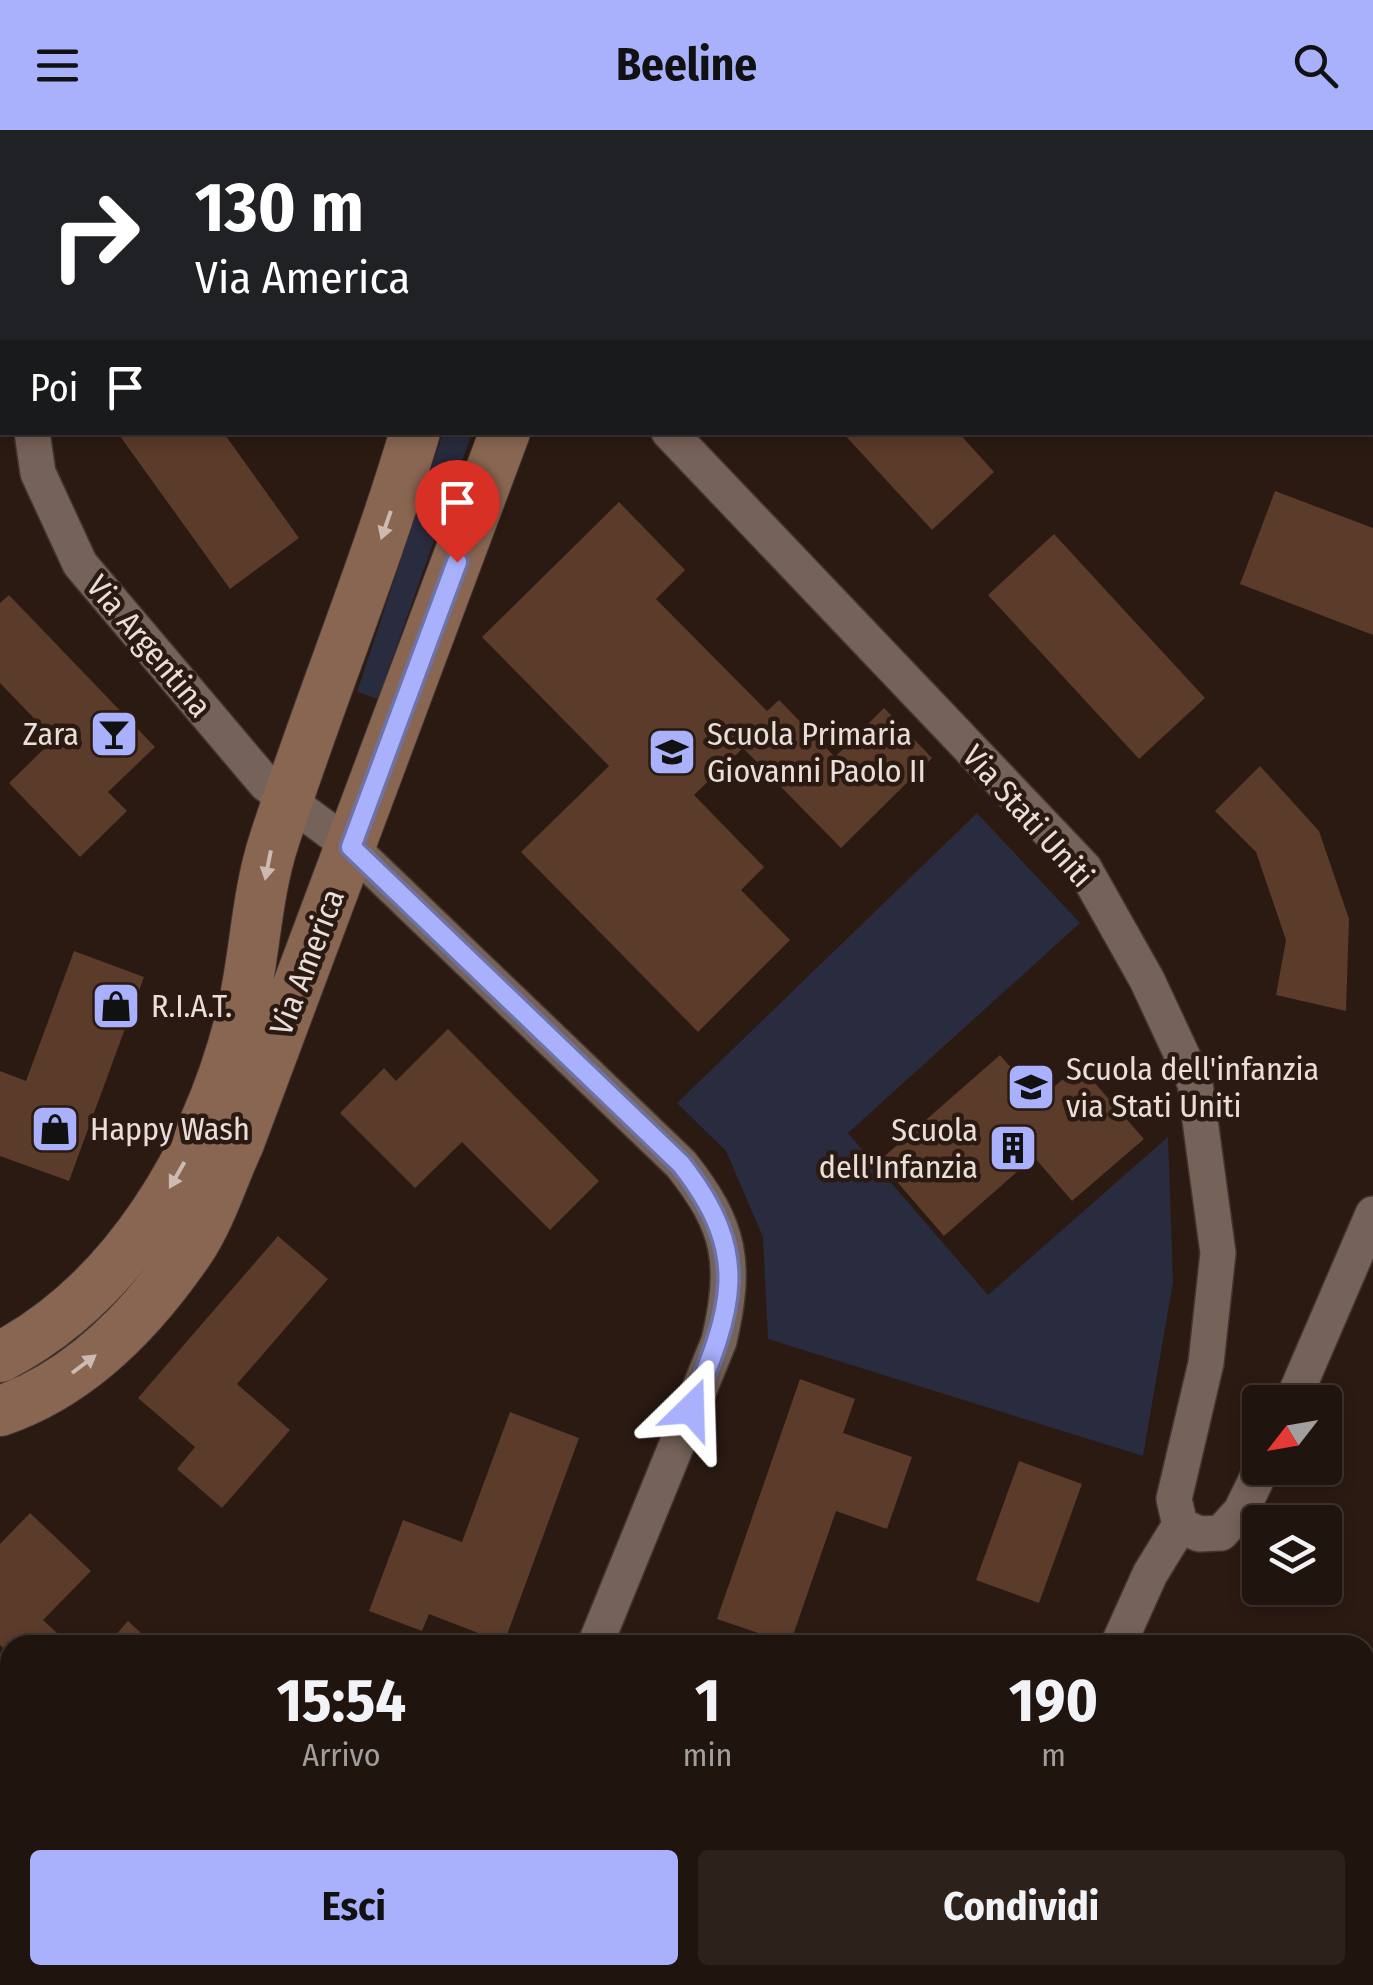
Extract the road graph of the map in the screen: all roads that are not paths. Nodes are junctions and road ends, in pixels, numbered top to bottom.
1 (32, 435) edge
2 (414, 435) edge
3 (504, 435) edge
4 (671, 435) edge
5 (319, 825) junction
6 (1373, 1214) edge
7 (0, 1356) edge
8 (1299, 1385) edge
9 (0, 1412) edge
10 (1254, 1485) edge
11 (1180, 1525) junction
12 (599, 1635) edge
13 (1123, 1635) edge

1 - 5 street, Via Argentina
2 -> 5 street, Via America
3 - 5 street, Via America
4 - 11 street, Via Stati Uniti
5 -> 7 street, Via America
9 -> 5 street, Via America
5 - 12 street, Via Argentina
6 - 8 street
10 - 11 street
11 - 13 street

